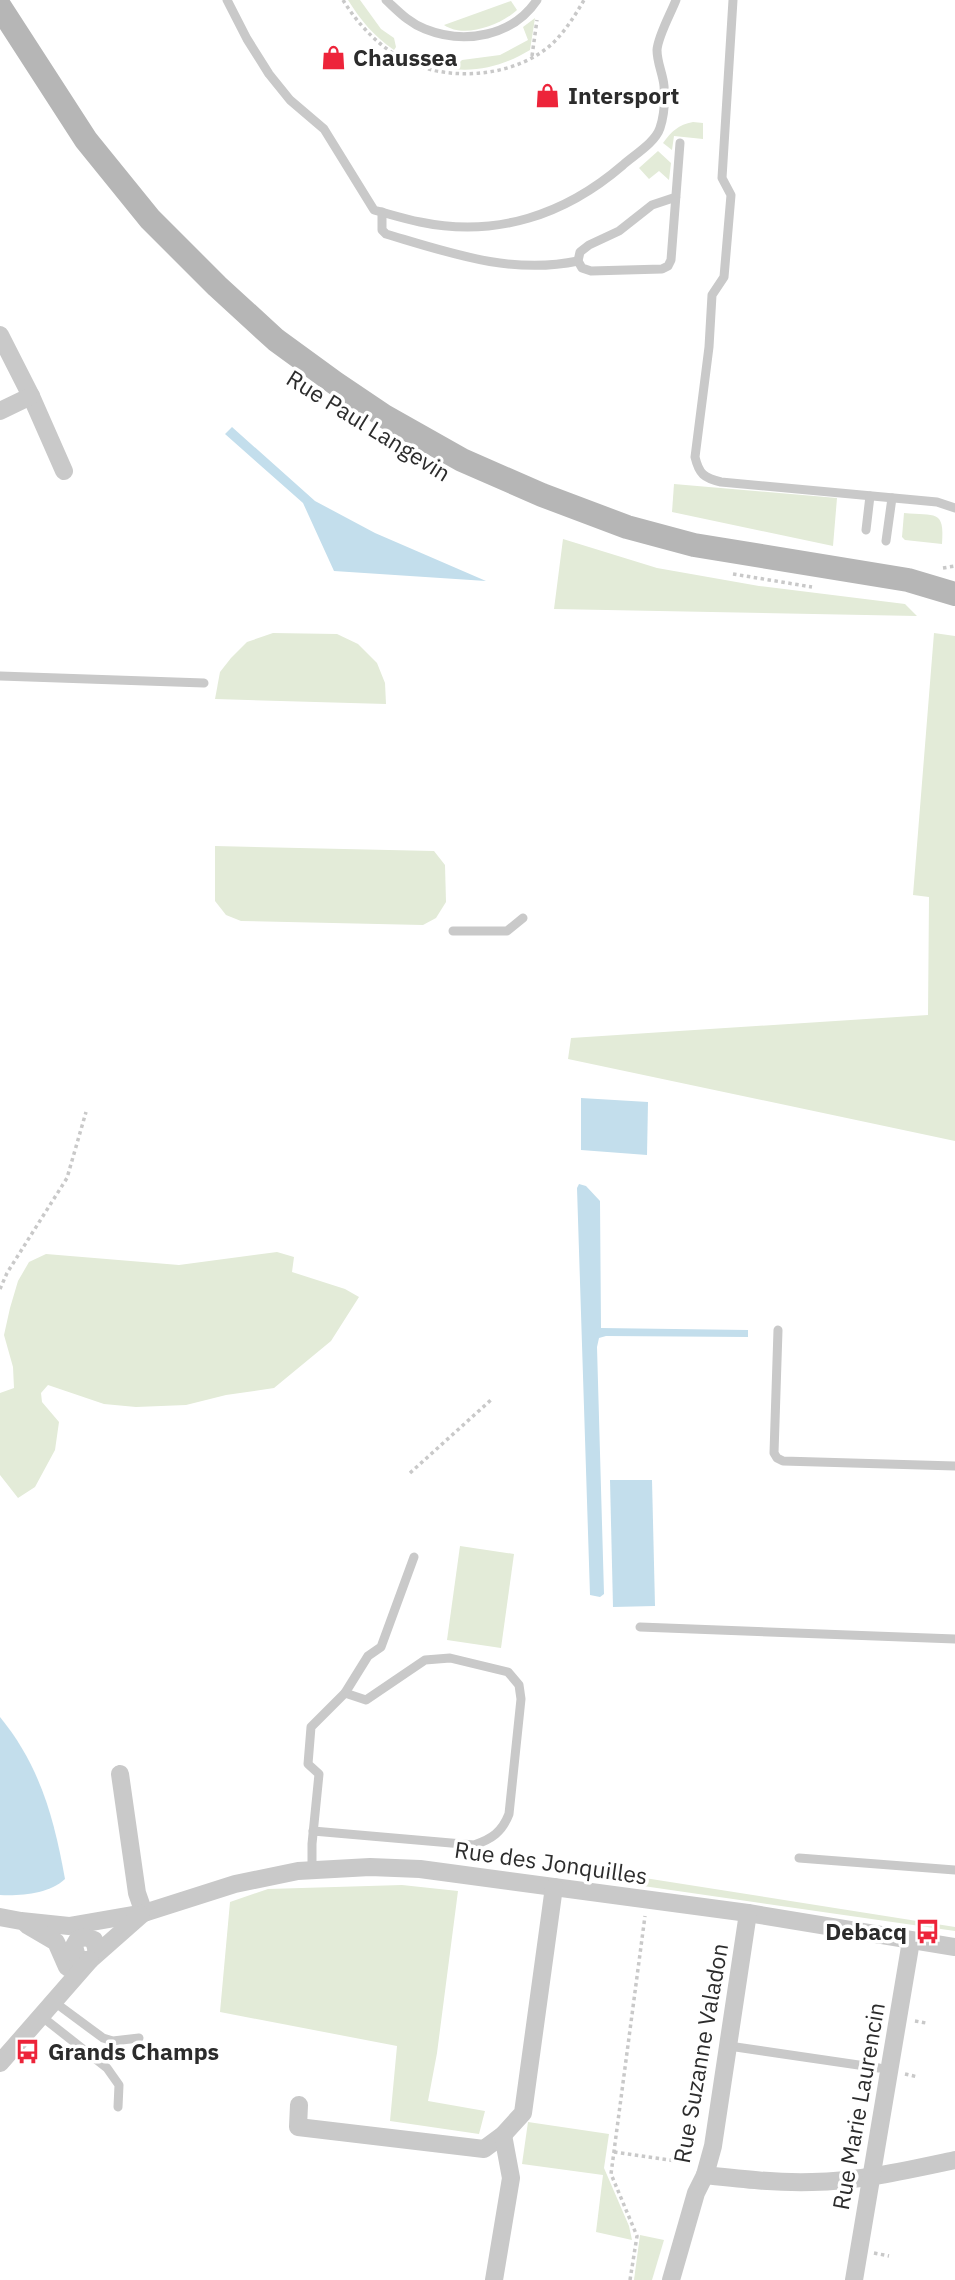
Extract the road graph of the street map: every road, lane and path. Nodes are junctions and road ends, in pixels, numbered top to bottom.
1 (9, 0) edge
2 (227, 0) edge
3 (386, 0) edge
4 (676, 0) edge
5 (733, 0) edge
6 (535, 4) edge
7 (0, 7) edge
8 (31, 53) junction
9 (532, 56) dead end
10 (680, 143) dead end
11 (676, 197) junction
12 (382, 212) junction
13 (578, 261) junction
14 (0, 335) edge
15 (31, 396) junction
16 (0, 411) edge
17 (65, 471) dead end
18 (870, 496) junction
19 (891, 498) junction
20 (955, 508) edge
21 (866, 530) dead end
22 (886, 541) dead end
23 (955, 566) edge
24 (722, 572) dead end
25 (939, 582) edge
26 (821, 588) dead end
27 (0, 676) edge
28 (204, 683) dead end
29 (523, 918) dead end
30 (453, 931) dead end
31 (86, 1112) dead end
32 (0, 1289) edge
33 (778, 1330) dead end
34 (492, 1399) dead end
35 (955, 1466) edge
36 (410, 1473) dead end
37 (414, 1557) dead end
38 (640, 1627) dead end
39 (955, 1639) edge
40 (345, 1693) junction
41 (120, 1774) dead end
42 (313, 1831) junction
43 (799, 1858) dead end
44 (312, 1870) junction
45 (955, 1870) edge
46 (554, 1887) junction
47 (144, 1913) junction
48 (748, 1913) junction
49 (645, 1916) dead end
50 (0, 1917) edge
51 (108, 1920) junction
52 (21, 1921) junction
53 (69, 1926) junction
54 (911, 1941) junction
55 (955, 1947) edge
56 (82, 1951) junction
57 (56, 1997) junction
58 (41, 2016) junction
59 (139, 2038) dead end
60 (729, 2046) junction
61 (0, 2063) edge
62 (879, 2068) dead end
63 (299, 2105) dead end
64 (118, 2107) dead end
65 (503, 2135) junction
66 (614, 2152) junction
67 (955, 2160) edge
68 (699, 2169) junction
69 (871, 2177) junction
70 (494, 2280) edge
71 (630, 2280) edge
72 (671, 2280) edge
73 (854, 2280) edge

1 - 8 main road, Rue Paul Langevin
2 - 12 lane
3 - 6 lane
4 - 12 lane
5 - 18 lane
6 - 9 path
7 - 8 main road, Rue Paul Langevin
8 - 25 main road, Rue Paul Langevin
10 - 11 lane
11 - 13 lane
11 - 13 lane
12 - 13 lane
14 - 15 street
15 - 16 street
15 - 17 street
18 - 19 lane
18 - 21 lane
19 - 20 lane
19 - 22 lane
23 - 25 path
24 - 26 path
27 - 28 lane
29 - 30 lane
31 - 32 path
33 - 35 lane
34 - 36 path
37 - 40 lane
38 - 39 lane
40 - 42 lane
40 - 42 lane
41 - 47 street
42 - 44 lane
43 - 45 lane
44 - 46 street, Rue des Jonquilles
44 - 47 street, Rue des Jonquilles
46 - 48 street, Rue des Jonquilles
46 - 65 street
47 - 51 street, Rue des Jonquilles
47 - 56 street, Rue des Jonquilles
48 - 54 street, Rue des Jonquilles
48 - 60 street, Rue Suzanne Valadon
49 - 66 path
50 - 52 street, Rue des Jonquilles
51 - 53 street, Rue des Jonquilles
51 - 56 street, Rue des Jonquilles
52 - 53 street, Rue des Jonquilles
52 - 56 street
53 - 56 street, Rue des Jonquilles
54 - 55 street, Rue des Jonquilles
54 - 69 street, Rue Marie Laurencin
56 - 57 street
57 - 58 street
57 - 59 lane
58 - 61 street
58 - 64 lane
60 - 62 lane
60 - 68 street, Rue Suzanne Valadon
63 - 65 street
65 - 70 street
66 - 68 path
66 - 71 path
67 - 69 street
68 - 69 street
68 - 72 street, Rue Suzanne Valadon
69 - 73 street, Rue Marie Laurencin

